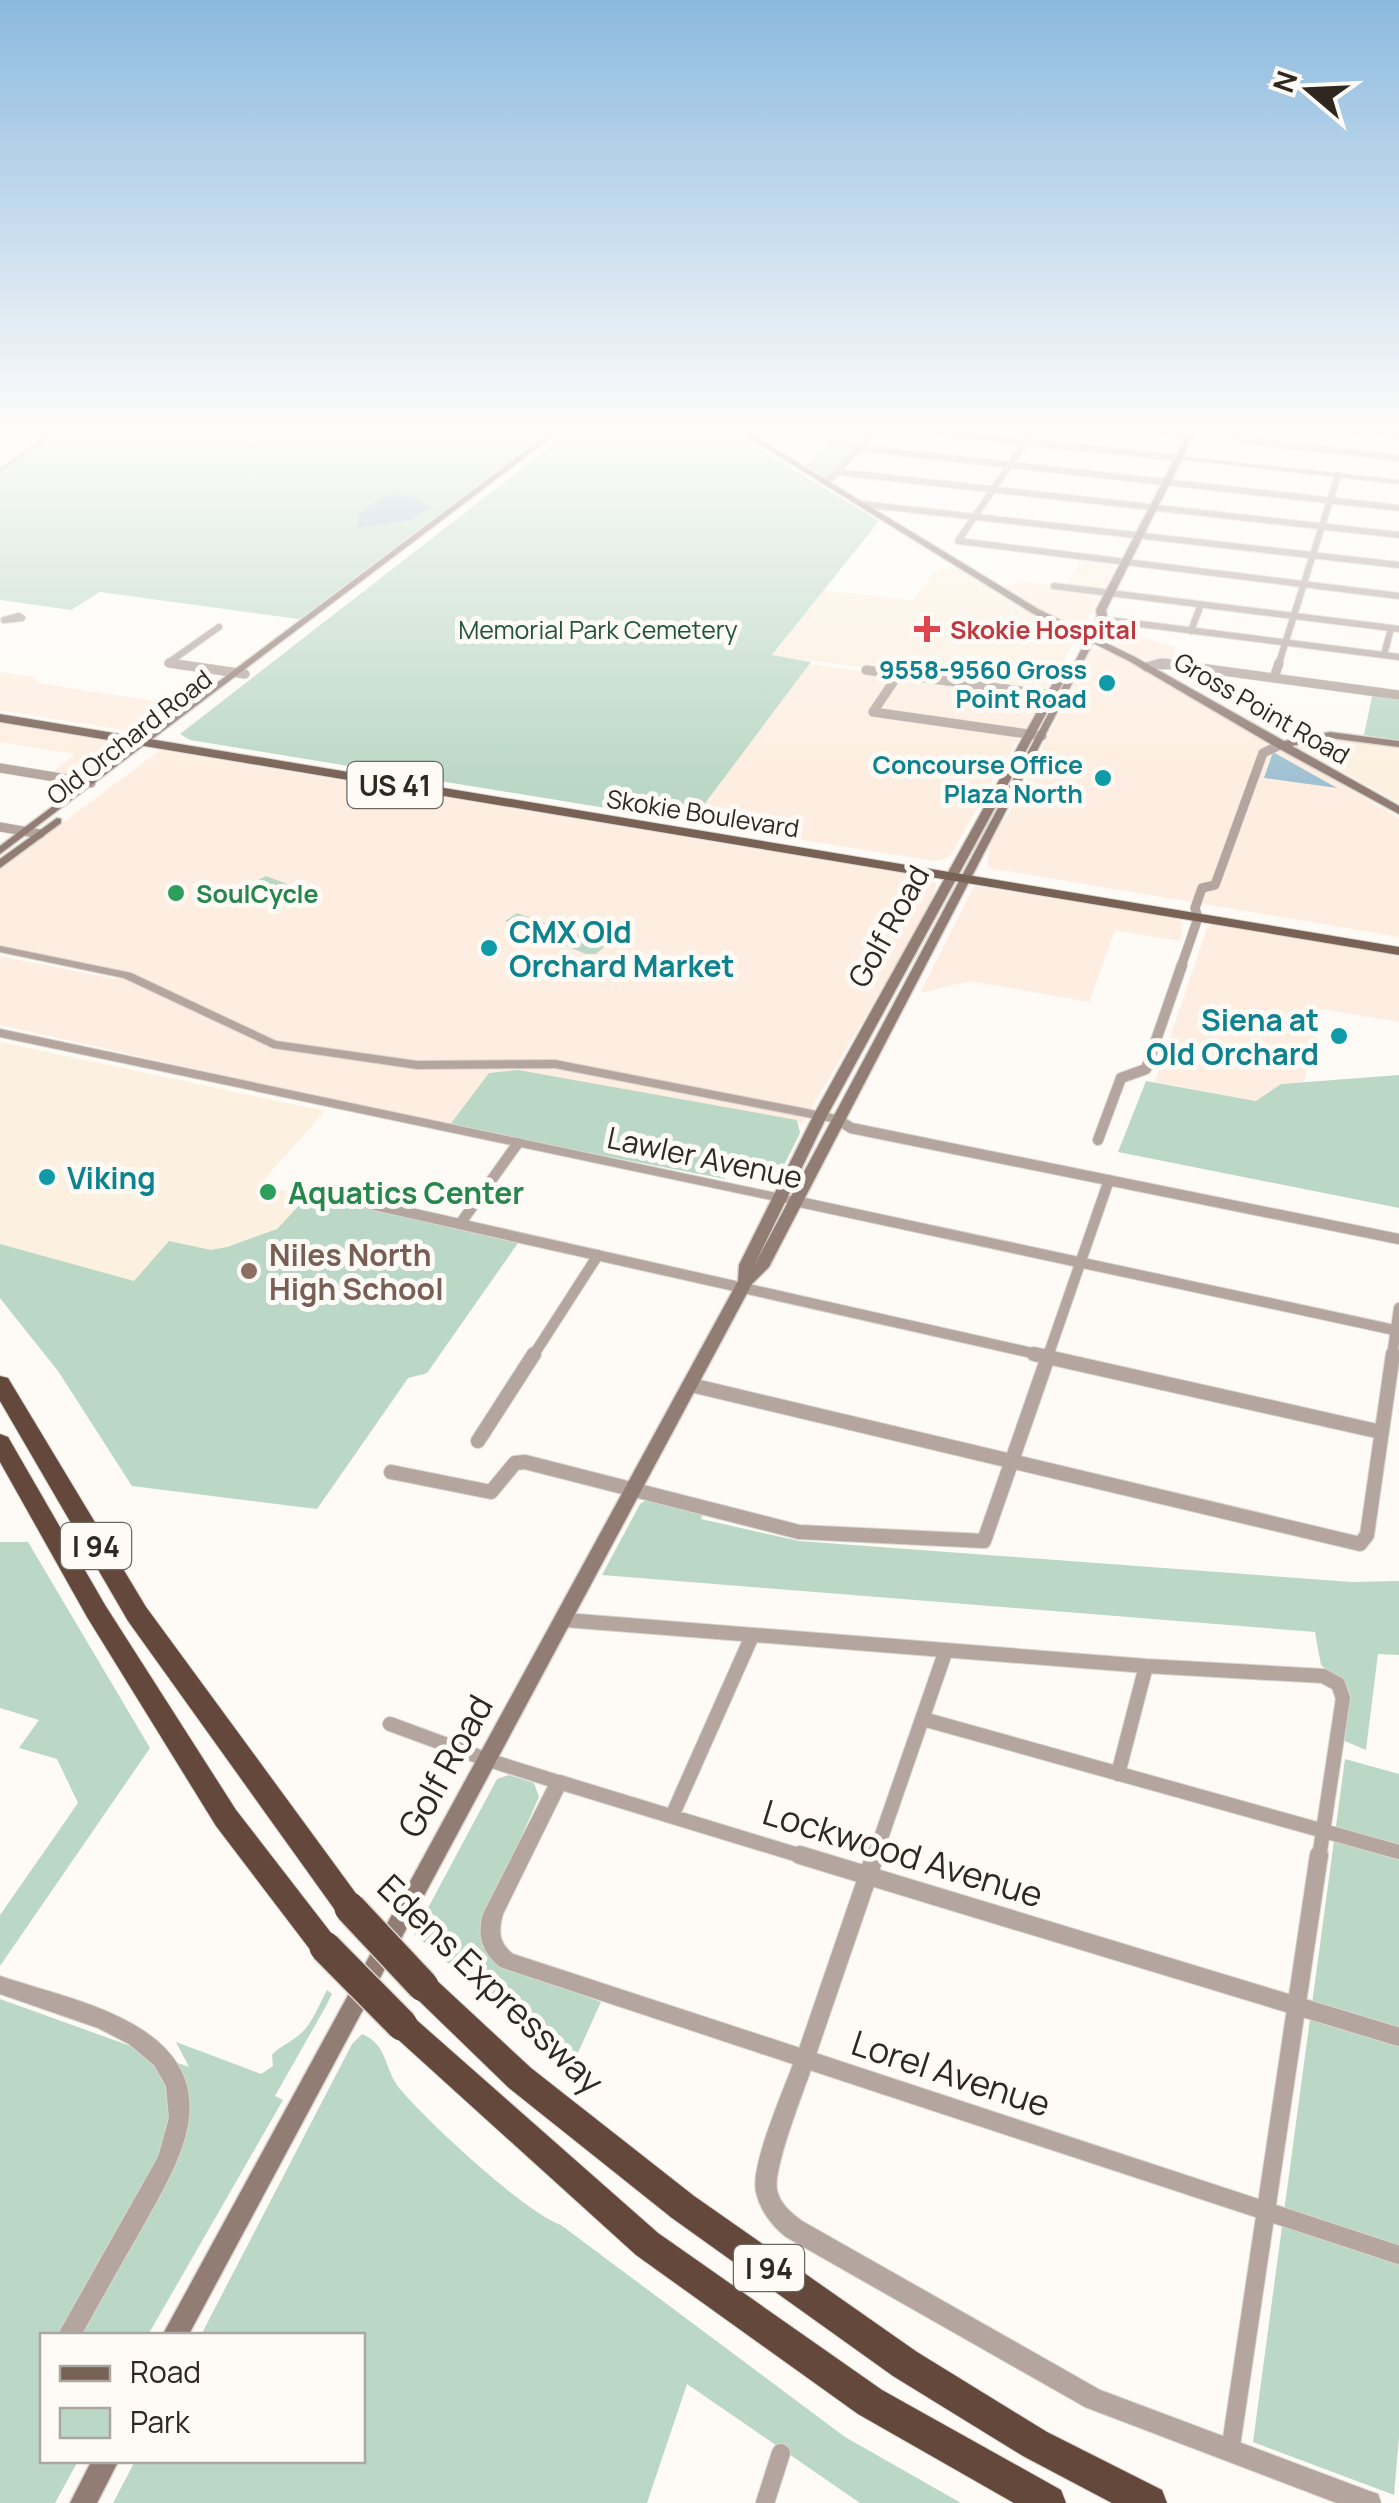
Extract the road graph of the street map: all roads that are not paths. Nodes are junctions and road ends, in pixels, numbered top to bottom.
1 (403, 548) edge
2 (930, 548) edge
3 (1007, 548) edge
4 (1133, 548) edge
5 (1259, 548) edge
6 (1315, 548) edge
7 (1313, 554) junction
8 (1126, 562) junction
9 (1399, 564) edge
10 (1304, 584) junction
11 (1054, 586) dead end
12 (1110, 593) junction
13 (1399, 596) edge
14 (1202, 604) junction
15 (1101, 614) junction
16 (1294, 616) junction
17 (219, 626) dead end
18 (1395, 628) edge
19 (1191, 631) junction
20 (1086, 638) junction
21 (1285, 643) junction
22 (1384, 656) junction
23 (1399, 657) edge
24 (1146, 667) junction
25 (866, 670) dead end
26 (240, 673) junction
27 (898, 674) junction
28 (1274, 678) junction
29 (1051, 695) junction
30 (1399, 695) edge
31 (0, 715) edge
32 (1036, 736) junction
33 (153, 741) junction
34 (1399, 744) edge
35 (1280, 745) junction
36 (0, 768) edge
37 (91, 783) junction
38 (1399, 811) edge
39 (0, 827) edge
40 (26, 832) junction
41 (40, 834) junction
42 (0, 851) edge
43 (0, 865) edge
44 (961, 875) junction
45 (1196, 913) junction
46 (1399, 941) edge
47 (0, 949) edge
48 (1399, 951) edge
49 (0, 1033) edge
50 (820, 1116) junction
51 (833, 1126) junction
52 (850, 1128) joint
53 (1098, 1140) dead end
54 (518, 1143) junction
55 (1109, 1180) junction
56 (326, 1194) dead end
57 (788, 1200) junction
58 (460, 1224) junction
59 (1399, 1239) edge
60 (598, 1255) junction
61 (1080, 1263) junction
62 (744, 1284) junction
63 (1399, 1308) edge
64 (1397, 1331) edge
65 (1048, 1358) junction
66 (0, 1383) edge
67 (691, 1385) junction
68 (1381, 1432) junction
69 (478, 1441) dead end
70 (0, 1442) edge
71 (1012, 1462) junction
72 (391, 1472) dead end
73 (635, 1490) junction
74 (565, 1620) junction
75 (752, 1636) junction
76 (946, 1650) junction
77 (1146, 1666) junction
78 (923, 1719) junction
79 (390, 1724) dead end
80 (488, 1760) junction
81 (1118, 1774) junction
82 (560, 1782) junction
83 (672, 1816) junction
84 (1323, 1831) junction
85 (1399, 1852) edge
86 (868, 1876) junction
87 (0, 1985) edge
88 (1296, 2006) junction
89 (1399, 2038) edge
90 (805, 2059) junction
91 (1266, 2212) junction
92 (1399, 2256) edge
93 (70, 2333) edge
94 (176, 2333) edge
95 (1230, 2452) junction
96 (781, 2453) dead end
97 (104, 2463) edge
98 (83, 2503) edge
99 (766, 2503) edge
100 (1048, 2503) edge
101 (1148, 2503) edge
102 (1370, 2503) edge

1 - 26 main road, Old Orchard Road
2 - 20 main road, Gross Point Road
3 - 8 street
4 - 8 main road, Golf Road
5 - 7 street
6 - 7 street
7 - 9 street
7 - 10 street
8 - 10 street
8 - 12 main road, Golf Road
10 - 13 street
10 - 16 street
11 - 12 street
12 - 14 street
12 - 15 main road, Golf Road
14 - 16 street
14 - 19 street
15 - 19 street
15 - 20 main road, Golf Road
16 - 18 street
16 - 21 street
17 - 26 street
18 - 22 street
19 - 21 street
20 - 24 main road, Gross Point Road
20 - 29 main road, Golf Road
20 - 32 main road, Golf Road
21 - 22 street
21 - 28 street
22 - 23 street
24 - 28 street
24 - 35 main road, Gross Point Road
25 - 27 street
26 - 33 main road, Old Orchard Road
27 - 29 street
27 - 32 street
28 - 30 street
29 - 32 main road, Golf Road
31 - 33 main road, Skokie Boulevard / US 41
32 - 44 main road, Golf Road
33 - 37 main road, Old Orchard Road
33 - 41 main road, Old Orchard Road
33 - 44 main road, Skokie Boulevard / US 41
34 - 35 main road
35 - 38 main road, Gross Point Road
35 - 45 street
36 - 37 street
37 - 40 main road, Old Orchard Road
39 - 40 street
40 - 41 street
40 - 42 main road, Old Orchard Road
41 - 43 main road, Old Orchard Road
44 - 45 main road, Skokie Boulevard / US 41
44 - 50 main road, Golf Road
44 - 51 main road, Golf Road
45 - 46 main road, Skokie Boulevard / US 41
45 - 48 main road, Skokie Boulevard / US 41
45 - 53 street
47 - 50 street
49 - 54 street, Lawler Avenue
50 - 51 street
50 - 57 main road, Golf Road
51 - 52 street
51 - 57 main road, Golf Road
52 - 55 street
54 - 57 street, Lawler Avenue
54 - 58 street
55 - 59 street
55 - 61 street
56 - 58 street
57 - 61 street, Lawler Avenue
57 - 62 main road, Golf Road
58 - 60 street
60 - 62 street
60 - 69 street
61 - 64 street, Lawler Avenue
61 - 65 street
62 - 65 street
62 - 67 main road, Golf Road
63 - 64 street
64 - 68 street
65 - 68 street
65 - 71 street
66 - 101 highway, Edens Expressway / I 94, bridge
67 - 71 street
67 - 73 main road, Golf Road
68 - 71 street
70 - 100 highway, I 94, bridge
71 - 73 street
72 - 73 street
73 - 74 main road, Golf Road
74 - 75 street
74 - 80 main road, Golf Road
75 - 76 street
75 - 83 street
76 - 77 street
76 - 78 street
77 - 81 street
77 - 84 street
78 - 81 street
78 - 86 street
79 - 80 street, Lockwood Avenue
80 - 82 street, Lockwood Avenue
80 - 94 main road, Golf Road
81 - 84 street
82 - 83 street, Lockwood Avenue
82 - 90 street, Lorel Avenue
83 - 86 street, Lockwood Avenue
84 - 85 street
84 - 88 street
86 - 88 street, Lockwood Avenue
86 - 90 street
87 - 93 street
88 - 89 street, Lockwood Avenue
88 - 91 street
90 - 91 street, Lorel Avenue
90 - 95 street
91 - 92 street, Lorel Avenue
91 - 95 street
95 - 102 street
96 - 99 street
97 - 98 main road

